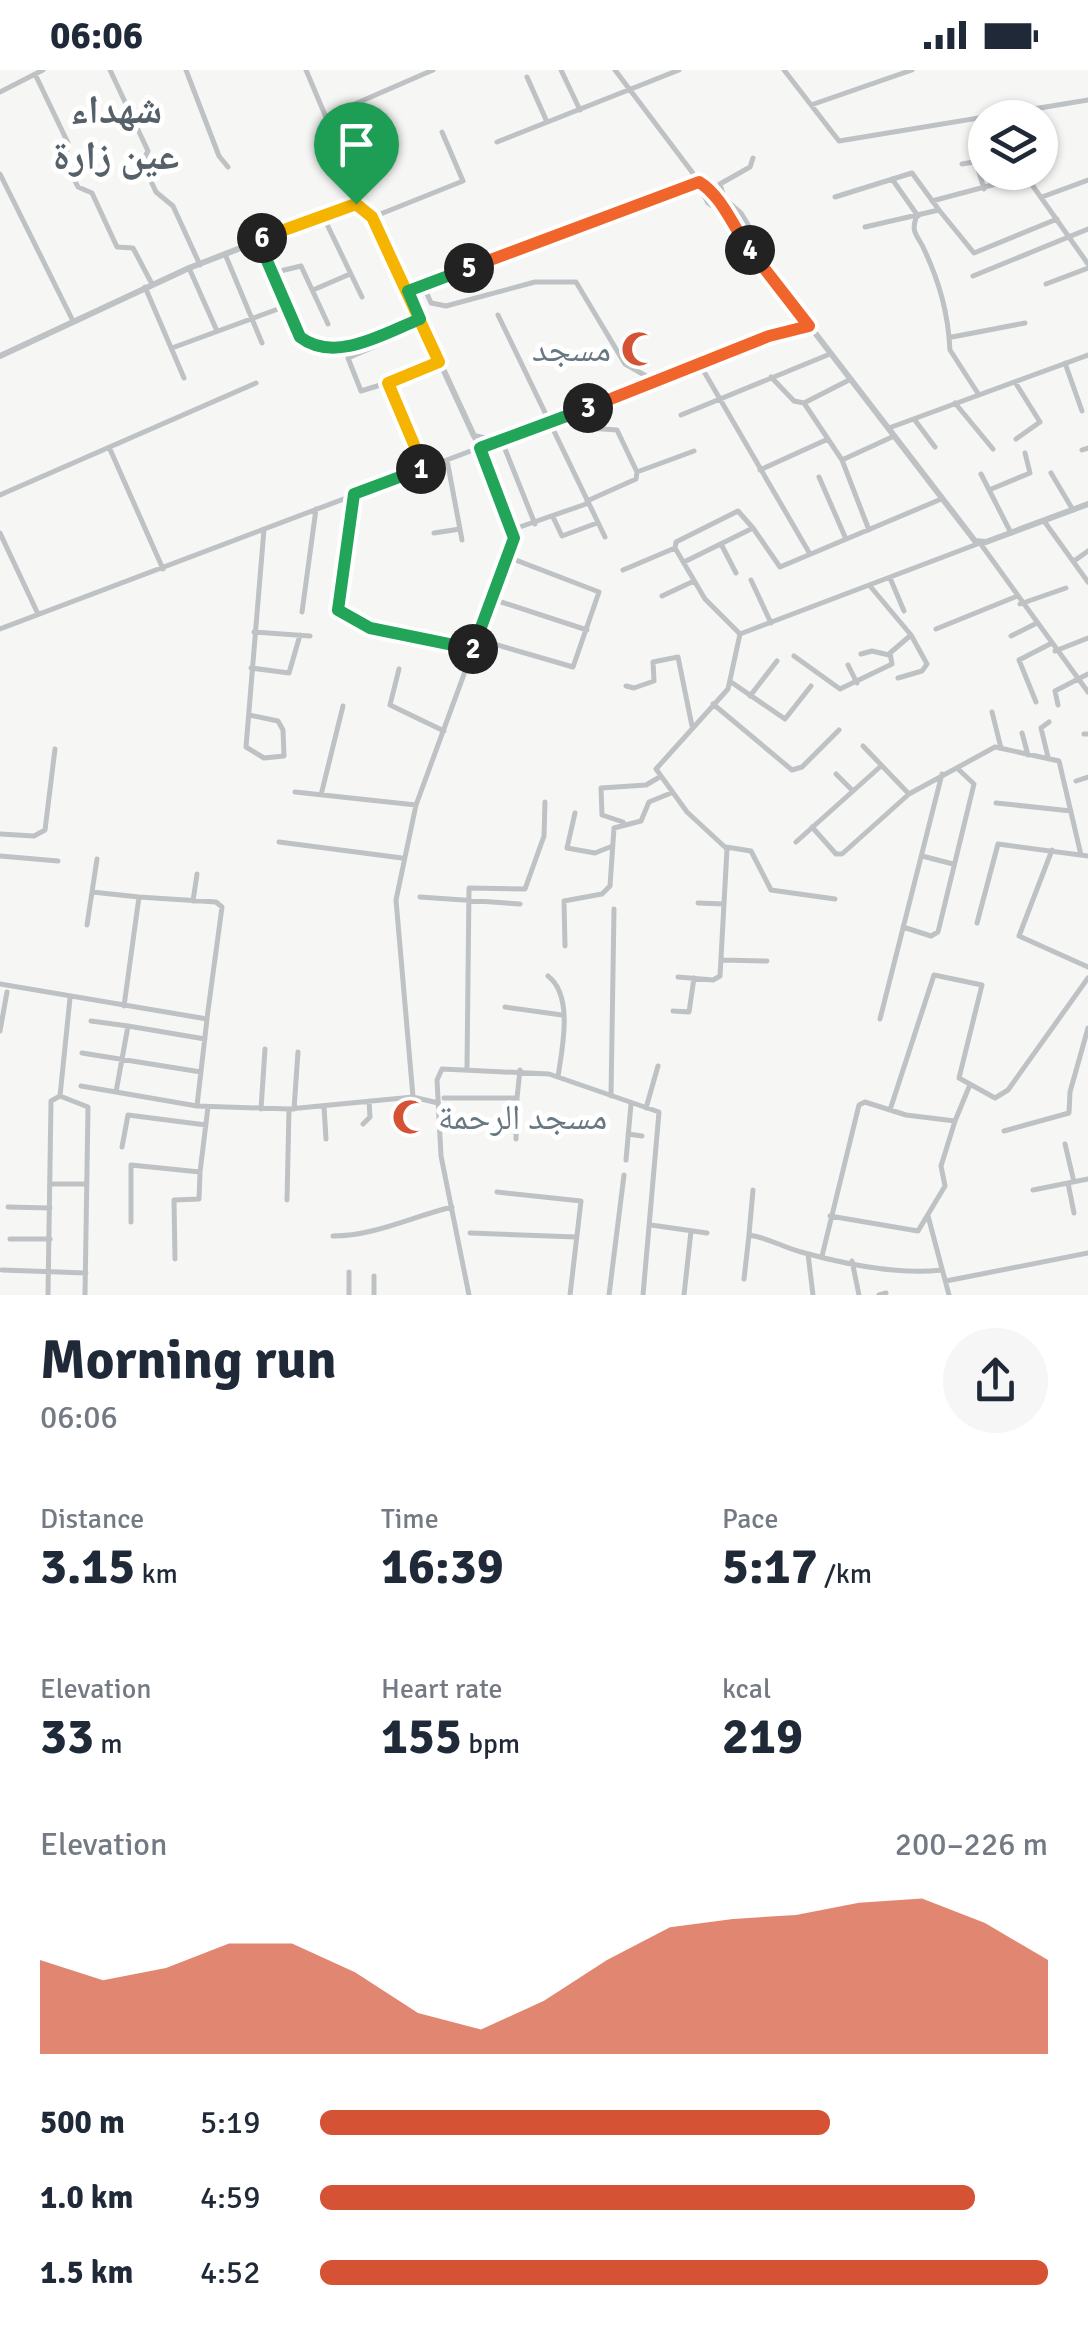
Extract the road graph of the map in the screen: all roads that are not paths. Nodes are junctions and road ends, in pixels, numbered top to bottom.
1 (43, 70) edge
2 (110, 70) edge
3 (186, 70) edge
4 (306, 70) edge
5 (433, 70) edge
6 (562, 70) edge
7 (614, 70) edge
8 (679, 70) edge
9 (784, 70) edge
10 (912, 70) edge
11 (35, 74) junction
12 (527, 78) dead end
13 (630, 90) junction
14 (0, 92) edge
15 (1088, 100) edge
16 (810, 105) junction
17 (580, 110) junction
18 (327, 116) junction
19 (547, 122) junction
20 (442, 132) dead end
21 (497, 142) dead end
22 (753, 158) dead end
23 (968, 163) edge
24 (962, 164) dead end
25 (228, 167) dead end
26 (0, 174) edge
27 (892, 179) junction
28 (1088, 180) edge
29 (699, 182) junction
30 (980, 190) edge
31 (1036, 190) edge
32 (835, 197) dead end
33 (1042, 198) junction
34 (932, 201) junction
35 (364, 207) junction
36 (939, 210) junction
37 (723, 212) junction
38 (322, 214) junction
39 (918, 216) junction
40 (372, 217) junction
41 (1057, 218) junction
42 (864, 227) dead end
43 (1088, 229) edge
44 (1070, 236) junction
45 (258, 240) junction
46 (225, 254) junction
47 (759, 261) junction
48 (200, 264) junction
49 (1088, 266) edge
50 (189, 268) junction
51 (272, 273) junction
52 (350, 274) junction
53 (973, 276) dead end
54 (1046, 284) dead end
55 (148, 286) junction
56 (423, 286) junction
57 (313, 290) junction
58 (408, 291) junction
59 (362, 297) dead end
60 (286, 306) junction
61 (498, 315) dead end
62 (253, 318) junction
63 (73, 322) junction
64 (421, 322) junction
65 (1025, 323) dead end
66 (328, 324) dead end
67 (809, 326) junction
68 (217, 330) junction
69 (950, 337) junction
70 (262, 343) dead end
71 (172, 348) junction
72 (830, 354) junction
73 (1088, 355) edge
74 (0, 356) edge
75 (439, 362) junction
76 (699, 363) junction
77 (1064, 364) junction
78 (771, 377) junction
79 (184, 378) dead end
80 (849, 380) junction
81 (655, 381) junction
82 (1015, 382) junction
83 (256, 383) dead end
84 (388, 383) junction
85 (979, 395) junction
86 (718, 396) junction
87 (804, 403) junction
88 (956, 404) junction
89 (581, 410) junction
90 (1082, 412) dead end
91 (681, 415) dead end
92 (914, 419) junction
93 (552, 422) junction
94 (886, 429) junction
95 (474, 436) junction
96 (892, 437) junction
97 (828, 439) junction
98 (1016, 439) dead end
99 (499, 440) junction
100 (109, 447) junction
101 (934, 447) dead end
102 (480, 448) junction
103 (993, 449) dead end
104 (694, 451) dead end
105 (1024, 454) dead end
106 (447, 460) junction
107 (842, 460) junction
108 (424, 468) junction
109 (760, 470) junction
110 (637, 472) junction
111 (1051, 473) dead end
112 (981, 474) dead end
113 (819, 477) dead end
114 (989, 490) junction
115 (354, 494) junction
116 (0, 495) edge
117 (940, 500) junction
118 (586, 503) junction
119 (1088, 505) edge
120 (316, 509) junction
121 (1072, 510) junction
122 (553, 518) junction
123 (1044, 521) junction
124 (597, 523) junction
125 (535, 524) junction
126 (753, 528) junction
127 (264, 529) junction
128 (460, 529) junction
129 (513, 529) junction
130 (869, 530) junction
131 (0, 533) edge
132 (1011, 533) junction
133 (434, 534) dead end
134 (605, 537) dead end
135 (846, 539) junction
136 (462, 540) dead end
137 (980, 543) junction
138 (721, 544) junction
139 (676, 548) junction
140 (1088, 551) edge
141 (810, 554) junction
142 (508, 557) junction
143 (1073, 561) junction
144 (684, 562) junction
145 (163, 569) junction
146 (623, 570) dead end
147 (736, 572) dead end
148 (890, 578) junction
149 (751, 580) dead end
150 (694, 581) junction
151 (1088, 582) edge
152 (870, 586) junction
153 (1066, 588) dead end
154 (662, 596) dead end
155 (1015, 596) junction
156 (492, 599) junction
157 (1020, 604) junction
158 (904, 611) dead end
159 (302, 612) dead end
160 (38, 614) junction
161 (771, 623) junction
162 (1036, 624) junction
163 (936, 629) dead end
164 (0, 630) edge
165 (587, 630) junction
166 (254, 632) junction
167 (740, 634) junction
168 (300, 635) junction
169 (912, 635) junction
170 (310, 636) dead end
171 (1011, 636) dead end
172 (1088, 638) edge
173 (477, 639) junction
174 (1050, 644) junction
175 (474, 649) junction
176 (1056, 651) junction
177 (861, 654) dead end
178 (889, 655) junction
179 (794, 656) dead end
180 (776, 661) dead end
181 (848, 665) dead end
182 (251, 668) junction
183 (399, 669) dead end
184 (1088, 674) edge
185 (898, 678) dead end
186 (1077, 678) junction
187 (731, 682) junction
188 (857, 683) junction
189 (626, 686) dead end
190 (811, 686) dead end
191 (1088, 692) edge
192 (750, 696) junction
193 (1036, 702) dead end
194 (713, 704) junction
195 (1058, 705) dead end
196 (342, 706) dead end
197 (992, 712) dead end
198 (249, 715) junction
199 (1049, 722) dead end
200 (692, 727) junction
201 (839, 730) dead end
202 (444, 731) junction
203 (1022, 734) dead end
204 (863, 746) dead end
205 (1002, 748) junction
206 (56, 749) dead end
207 (1028, 755) junction
208 (1048, 757) junction
209 (881, 766) junction
210 (956, 766) junction
211 (836, 774) dead end
212 (942, 774) junction
213 (1088, 777) edge
214 (658, 778) junction
215 (1076, 781) dead end
216 (852, 790) junction
217 (295, 792) dead end
218 (671, 793) junction
219 (321, 794) junction
220 (909, 794) junction
221 (545, 802) dead end
222 (996, 803) dead end
223 (416, 805) junction
224 (1071, 812) junction
225 (575, 813) dead end
226 (626, 822) junction
227 (812, 827) junction
228 (0, 834) edge
229 (279, 842) dead end
230 (796, 842) dead end
231 (611, 844) junction
232 (726, 847) junction
233 (1052, 850) junction
234 (1085, 855) edge
235 (0, 856) edge
236 (922, 856) junction
237 (402, 858) junction
238 (97, 859) dead end
239 (58, 861) dead end
240 (953, 864) junction
241 (197, 874) dead end
242 (92, 892) junction
243 (139, 897) junction
244 (420, 897) dead end
245 (835, 899) dead end
246 (468, 900) junction
247 (193, 901) junction
248 (698, 902) dead end
249 (520, 904) dead end
250 (724, 904) junction
251 (614, 910) dead end
252 (976, 923) dead end
253 (87, 925) dead end
254 (904, 926) junction
255 (564, 946) dead end
256 (722, 960) junction
257 (767, 961) dead end
258 (1088, 967) edge
259 (548, 976) dead end
260 (678, 977) dead end
261 (694, 978) junction
262 (1088, 978) edge
263 (0, 984) edge
264 (7, 992) dead end
265 (70, 998) junction
266 (124, 1006) junction
267 (2, 1007) edge
268 (505, 1007) dead end
269 (673, 1011) dead end
270 (562, 1015) junction
271 (880, 1018) dead end
272 (207, 1019) junction
273 (91, 1020) dead end
274 (128, 1026) junction
275 (1088, 1028) edge
276 (0, 1031) edge
277 (205, 1039) junction
278 (265, 1049) dead end
279 (298, 1052) dead end
280 (82, 1053) dead end
281 (122, 1059) junction
282 (658, 1066) dead end
283 (467, 1067) junction
284 (520, 1070) junction
285 (201, 1072) junction
286 (558, 1076) junction
287 (81, 1086) dead end
288 (970, 1087) junction
289 (116, 1092) junction
290 (60, 1096) junction
291 (611, 1096) junction
292 (413, 1097) junction
293 (517, 1098) junction
294 (441, 1100) junction
295 (369, 1101) junction
296 (631, 1104) junction
297 (198, 1106) junction
298 (324, 1106) junction
299 (208, 1108) junction
300 (646, 1108) junction
301 (261, 1109) junction
302 (292, 1109) junction
303 (890, 1110) junction
304 (955, 1121) junction
305 (363, 1124) dead end
306 (206, 1125) junction
307 (1004, 1131) dead end
308 (628, 1134) junction
309 (642, 1136) dead end
310 (326, 1139) dead end
311 (516, 1139) dead end
312 (1066, 1144) dead end
313 (122, 1147) dead end
314 (626, 1160) dead end
315 (200, 1172) junction
316 (624, 1175) dead end
317 (1088, 1179) edge
318 (1071, 1183) junction
319 (51, 1184) junction
320 (87, 1184) junction
321 (753, 1190) dead end
322 (1033, 1190) dead end
323 (496, 1192) dead end
324 (287, 1200) dead end
325 (452, 1206) junction
326 (8, 1208) dead end
327 (50, 1208) junction
328 (1074, 1213) dead end
329 (830, 1216) junction
330 (928, 1216) junction
331 (131, 1222) dead end
332 (650, 1225) junction
333 (690, 1231) junction
334 (470, 1233) dead end
335 (707, 1233) dead end
336 (749, 1235) junction
337 (332, 1236) dead end
338 (576, 1237) junction
339 (10, 1239) dead end
340 (50, 1240) junction
341 (1088, 1253) edge
342 (808, 1254) junction
343 (822, 1256) junction
344 (175, 1260) dead end
345 (852, 1261) junction
346 (2, 1270) edge
347 (942, 1270) junction
348 (49, 1271) junction
349 (349, 1272) dead end
350 (86, 1273) junction
351 (374, 1276) dead end
352 (744, 1278) dead end
353 (946, 1282) junction
354 (48, 1295) edge
355 (86, 1295) edge
356 (350, 1295) edge
357 (374, 1295) edge
358 (469, 1295) edge
359 (570, 1295) edge
360 (609, 1295) edge
361 (642, 1295) edge
362 (684, 1295) edge
363 (813, 1295) edge
364 (859, 1295) edge
365 (949, 1295) edge

1 - 11 street
2 - 48 street
3 - 25 street
4 - 18 street
5 - 18 street
6 - 17 street
7 - 13 street
8 - 13 street
9 - 16 street
10 - 16 street
11 - 14 street
11 - 55 street
12 - 19 street
13 - 17 street
13 - 29 street
15 - 16 street
17 - 19 street
18 - 35 street
19 - 21 street
20 - 40 street
22 - 47 street
23 - 24 street
26 - 63 street
27 - 32 street
27 - 34 street
27 - 39 street
28 - 33 street
29 - 37 street
29 - 37 street
29 - 56 street
30 - 34 street
31 - 33 street
33 - 41 street
34 - 36 street
35 - 38 street
35 - 40 street
36 - 39 street
36 - 41 street
37 - 47 street
38 - 45 street
38 - 52 street
39 - 42 street
39 - 69 street
40 - 58 street
41 - 44 street
43 - 44 street
44 - 49 street
44 - 53 street
45 - 46 street
45 - 51 street
46 - 48 street
46 - 62 street
47 - 67 street
48 - 50 street
49 - 54 street
50 - 55 street
50 - 68 street
51 - 57 street
51 - 60 street
52 - 57 street
52 - 59 street
55 - 63 street
55 - 71 street
56 - 58 street
56 - 81 street
57 - 66 street
58 - 64 street
60 - 62 street
60 - 64 street
61 - 93 street
62 - 68 street
62 - 70 street
63 - 74 street
64 - 75 street
64 - 84 street
65 - 69 street
67 - 72 street
67 - 76 street
68 - 71 street
69 - 85 street
71 - 79 street
72 - 78 street
72 - 80 street
73 - 77 street
75 - 84 street
75 - 95 street
76 - 81 street
76 - 86 street
77 - 82 street
77 - 90 street
78 - 86 street
78 - 87 street
80 - 87 street
80 - 94 street
81 - 89 street
82 - 85 street
82 - 98 street
83 - 100 street
84 - 108 street
85 - 88 street
86 - 91 street
86 - 109 street
87 - 97 street
88 - 92 street
88 - 103 street
89 - 93 street
89 - 110 street
92 - 94 street
92 - 101 street
93 - 99 street
93 - 118 street
94 - 96 street
95 - 99 street
95 - 102 street
96 - 107 street
96 - 117 street
97 - 107 street
97 - 109 street
99 - 102 street
99 - 125 street
100 - 116 street
100 - 145 street
102 - 106 street
102 - 129 street
104 - 110 street
105 - 114 street
106 - 108 street
106 - 128 street
107 - 130 street
108 - 115 street
109 - 141 street
110 - 118 street
111 - 121 street
112 - 114 street
113 - 135 street
114 - 132 street
115 - 120 street
115 - 175 street
117 - 130 street
117 - 137 street
118 - 122 street
118 - 124 street
119 - 121 street
120 - 127 street
120 - 159 street
121 - 123 street
122 - 124 street
122 - 125 street
123 - 132 street
123 - 143 street
124 - 134 street
125 - 129 street
126 - 138 street
126 - 139 street
126 - 141 street
127 - 145 street
127 - 166 street
128 - 133 street
128 - 136 street
129 - 142 street
130 - 135 street
131 - 160 street
132 - 137 street
135 - 141 street
137 - 148 street
137 - 155 street
138 - 144 street
138 - 147 street
139 - 144 street
139 - 146 street
140 - 143 street
142 - 156 street
142 - 165 street
143 - 151 street
144 - 150 street
145 - 160 street
148 - 152 street
148 - 158 street
149 - 161 street
150 - 154 street
150 - 167 street
152 - 161 street
152 - 169 street
153 - 157 street
155 - 157 street
155 - 163 street
156 - 165 street
156 - 173 street
157 - 162 street
160 - 164 street
161 - 167 street
162 - 171 street
162 - 174 street
165 - 173 street
166 - 168 street
166 - 182 street
167 - 187 street
168 - 170 street
168 - 182 street
169 - 178 street
169 - 185 street
172 - 176 street
173 - 175 street
174 - 176 street
174 - 193 street
175 - 202 street
176 - 186 street
177 - 178 street
178 - 188 street
179 - 188 street
180 - 192 street
181 - 188 street
182 - 198 street
183 - 202 street
184 - 186 street
186 - 191 street
186 - 195 street
187 - 192 street
187 - 194 street
189 - 200 street
190 - 192 street
194 - 200 street
194 - 201 street
196 - 219 street
197 - 205 street
198 - 198 street
199 - 208 street
200 - 214 street
202 - 223 street
203 - 207 street
204 - 209 street
205 - 207 street
205 - 210 street
206 - 228 street
207 - 208 street
208 - 224 street
209 - 216 street
209 - 220 street
210 - 212 street
210 - 240 street
211 - 216 street
212 - 220 street
212 - 236 street
213 - 215 street
214 - 218 street
214 - 226 street
216 - 227 street
217 - 219 street
218 - 226 street
218 - 232 street
219 - 223 street
220 - 227 street
221 - 246 street
222 - 224 street
223 - 237 street
224 - 234 street
225 - 231 street
226 - 231 street
227 - 230 street
229 - 237 street
231 - 255 street
232 - 245 street
232 - 250 street
233 - 234 street
233 - 252 street
233 - 258 street
235 - 239 street
236 - 240 street
236 - 254 street
237 - 292 street
238 - 242 street
240 - 254 street
241 - 247 street
242 - 243 street
242 - 253 street
243 - 247 street
243 - 266 street
244 - 246 street
246 - 249 street
246 - 283 street
247 - 272 street
248 - 250 street
250 - 256 street
251 - 291 street
254 - 271 street
256 - 257 street
256 - 261 street
259 - 270 street
260 - 261 street
261 - 269 street
262 - 288 street
263 - 265 street
264 - 267 street
265 - 266 street
265 - 290 street
266 - 272 street
267 - 276 street
268 - 270 street
270 - 286 street
272 - 277 street
273 - 274 street
274 - 277 street
274 - 281 street
275 - 307 street
277 - 285 street
278 - 301 street
279 - 302 street
280 - 281 street
281 - 285 street
281 - 289 street
282 - 300 street
283 - 284 street
283 - 294 street
284 - 286 street
284 - 293 street
285 - 297 street
286 - 291 street
287 - 289 street
288 - 303 street
288 - 304 street
289 - 297 street
290 - 319 street
290 - 320 street
291 - 296 street
292 - 294 street
292 - 295 street
293 - 294 street
293 - 311 street
294 - 325 street
295 - 298 street
295 - 305 street
296 - 300 street
296 - 308 street
297 - 299 street
298 - 302 street
298 - 310 street
299 - 301 street
299 - 306 street
300 - 332 street
301 - 302 street
302 - 324 street
303 - 304 street
303 - 329 street
304 - 330 street
306 - 313 street
306 - 315 street
308 - 309 street
308 - 314 street
312 - 318 street
315 - 331 street
315 - 344 street
316 - 360 street
317 - 318 street
318 - 322 street
318 - 328 street
319 - 320 street
319 - 327 street
320 - 350 street
321 - 336 street
323 - 338 street
325 - 337 street
325 - 358 street
326 - 327 street
327 - 340 street
329 - 330 street
329 - 343 street
330 - 347 street
332 - 333 street
332 - 361 street
333 - 335 street
333 - 362 street
334 - 338 street
336 - 342 street
336 - 352 street
338 - 359 street
339 - 340 street
340 - 348 street
341 - 353 street
342 - 343 street
342 - 363 street
343 - 345 street
345 - 347 street
345 - 364 street
346 - 348 street
347 - 353 street
348 - 350 street
348 - 354 street
349 - 356 street
350 - 355 street
351 - 357 street
353 - 365 street

